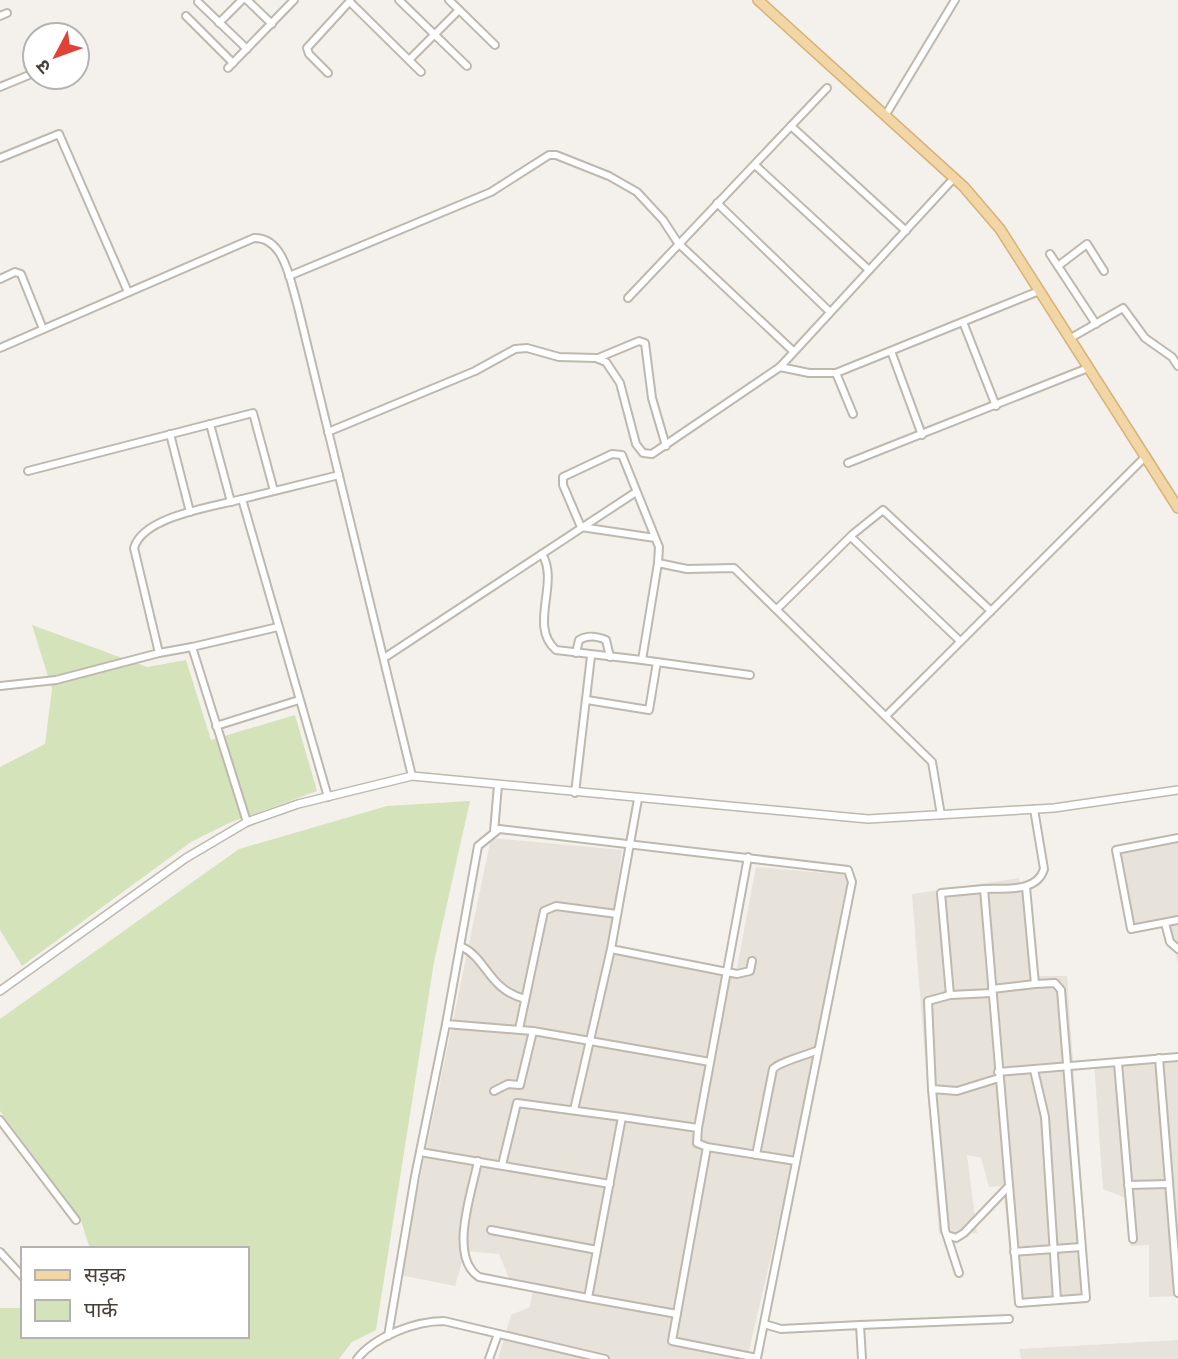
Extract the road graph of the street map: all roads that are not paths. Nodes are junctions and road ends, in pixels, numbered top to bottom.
1 (245, 0) edge
2 (294, 0) edge
3 (399, 0) edge
4 (449, 0) edge
5 (758, 0) edge
6 (955, 0) edge
7 (351, 1) edge
8 (198, 2) dead end
9 (459, 10) junction
10 (186, 16) dead end
11 (219, 23) junction
12 (272, 24) junction
13 (435, 35) junction
14 (495, 45) dead end
15 (247, 49) junction
16 (409, 60) junction
17 (467, 66) dead end
18 (421, 72) dead end
19 (328, 73) dead end
20 (21, 78) edge
21 (0, 87) edge
22 (827, 88) dead end
23 (885, 116) junction
24 (791, 126) junction
25 (0, 158) edge
26 (755, 164) junction
27 (954, 178) junction
28 (717, 204) junction
29 (906, 231) junction
30 (678, 243) junction
31 (1050, 254) dead end
32 (1058, 266) junction
33 (869, 270) junction
34 (1104, 271) dead end
35 (289, 276) junction
36 (0, 279) edge
37 (1039, 291) junction
38 (128, 292) junction
39 (628, 298) dead end
40 (830, 312) junction
41 (963, 322) junction
42 (1096, 324) junction
43 (43, 329) junction
44 (1069, 339) junction
45 (0, 348) edge
46 (793, 351) junction
47 (891, 351) junction
48 (596, 358) junction
49 (1178, 366) edge
50 (780, 367) junction
51 (1088, 368) junction
52 (836, 373) junction
53 (996, 407) junction
54 (853, 414) dead end
55 (210, 424) junction
56 (328, 432) junction
57 (170, 434) junction
58 (922, 435) junction
59 (666, 446) junction
60 (1146, 456) junction
61 (848, 463) dead end
62 (28, 471) dead end
63 (340, 475) junction
64 (274, 491) junction
65 (636, 492) junction
66 (242, 499) junction
67 (230, 502) junction
68 (1178, 508) edge
69 (190, 512) junction
70 (581, 527) junction
71 (851, 537) junction
72 (655, 538) junction
73 (542, 554) junction
74 (658, 563) junction
75 (778, 608) junction
76 (991, 611) junction
77 (278, 627) junction
78 (960, 641) junction
79 (192, 647) junction
80 (159, 653) junction
81 (576, 653) junction
82 (591, 656) junction
83 (610, 657) junction
84 (384, 658) junction
85 (642, 660) junction
86 (657, 662) junction
87 (750, 675) dead end
88 (0, 686) edge
89 (299, 700) junction
90 (587, 700) junction
91 (887, 715) junction
92 (216, 726) junction
93 (412, 776) junction
94 (498, 785) junction
95 (1178, 790) edge
96 (575, 793) junction
97 (328, 797) junction
98 (638, 799) junction
99 (1034, 809) junction
100 (942, 815) junction
101 (247, 822) junction
102 (494, 832) junction
103 (1178, 838) edge
104 (630, 844) junction
105 (748, 857) junction
106 (1026, 887) junction
107 (984, 889) junction
108 (617, 914) junction
109 (1178, 920) edge
110 (1165, 923) junction
111 (460, 946) junction
112 (611, 949) junction
113 (1178, 949) edge
114 (752, 961) dead end
115 (728, 972) junction
116 (1035, 984) junction
117 (0, 991) edge
118 (992, 991) junction
119 (950, 995) junction
120 (525, 999) junction
121 (446, 1024) junction
122 (519, 1028) junction
123 (533, 1031) junction
124 (592, 1041) junction
125 (818, 1049) junction
126 (1178, 1057) edge
127 (1159, 1058) junction
128 (710, 1062) junction
129 (1118, 1063) junction
130 (1066, 1067) junction
131 (1034, 1070) junction
132 (998, 1075) junction
133 (520, 1085) junction
134 (932, 1089) junction
135 (494, 1091) dead end
136 (517, 1103) junction
137 (574, 1110) junction
138 (622, 1117) junction
139 (0, 1120) edge
140 (698, 1128) junction
141 (708, 1147) junction
142 (420, 1152) junction
143 (756, 1155) junction
144 (478, 1161) junction
145 (796, 1161) junction
146 (502, 1165) junction
147 (1178, 1170) edge
148 (1168, 1171) junction
149 (610, 1184) junction
150 (1169, 1184) junction
151 (1128, 1185) junction
152 (1008, 1188) junction
153 (76, 1220) dead end
154 (491, 1230) dead end
155 (944, 1230) junction
156 (1132, 1239) dead end
157 (1175, 1239) edge
158 (1082, 1247) junction
159 (597, 1250) junction
160 (1052, 1250) junction
161 (0, 1252) edge
162 (1014, 1252) junction
163 (959, 1273) dead end
164 (21, 1275) edge
165 (1178, 1293) edge
166 (589, 1298) junction
167 (1057, 1300) junction
168 (677, 1314) junction
169 (1009, 1319) dead end
170 (764, 1324) junction
171 (860, 1325) junction
172 (498, 1334) junction
173 (388, 1336) junction
174 (357, 1359) edge
175 (489, 1359) edge
176 (605, 1359) edge
177 (862, 1359) edge

1 - 11 street
1 - 12 street
2 - 12 street
3 - 13 street
4 - 9 street
5 - 23 main road
6 - 23 street
7 - 16 street
7 - 19 street
8 - 11 street
9 - 13 street
9 - 14 street
10 - 15 street
11 - 15 street
12 - 15 street
13 - 16 street
13 - 17 street
16 - 18 street
20 - 21 street
22 - 24 street
23 - 27 main road
24 - 26 street
24 - 29 street
25 - 38 street
26 - 28 street
26 - 33 street
27 - 29 street
27 - 37 main road
28 - 30 street
28 - 40 street
29 - 33 street
30 - 35 street
30 - 39 street
30 - 46 street
31 - 32 street
32 - 34 street
32 - 42 street
33 - 40 street
35 - 38 street
35 - 56 street
36 - 43 street
37 - 41 street
37 - 44 main road
38 - 43 street
40 - 46 street
41 - 47 street
41 - 53 street
42 - 44 street
42 - 49 street
43 - 45 street
44 - 51 main road
46 - 50 street
47 - 52 street
47 - 58 street
48 - 56 street
48 - 59 street
48 - 59 street
50 - 52 street
50 - 59 street
51 - 53 street
51 - 60 main road
52 - 54 street
53 - 58 street
55 - 57 street
55 - 64 street
55 - 67 street
56 - 63 street
57 - 62 street
57 - 69 street
58 - 61 street
60 - 68 main road
60 - 76 street
63 - 64 street
63 - 84 street
64 - 66 street
65 - 70 street
65 - 70 street
65 - 72 street
66 - 67 street
66 - 77 street
67 - 69 street
69 - 80 street
70 - 72 street
70 - 73 street
71 - 75 street
71 - 76 street
71 - 78 street
72 - 74 street
73 - 81 street
73 - 84 street
74 - 75 street
74 - 85 street
75 - 91 street
76 - 78 street
77 - 79 street
77 - 89 street
78 - 91 street
79 - 80 street
79 - 92 street
80 - 88 street
81 - 82 street
81 - 83 street
82 - 83 street
82 - 90 street
83 - 85 street
84 - 93 street
85 - 86 street
86 - 87 street
86 - 90 street
89 - 92 street
89 - 97 street
90 - 96 street
91 - 100 street
92 - 101 street
93 - 94 street
93 - 97 street
94 - 96 street
94 - 102 street
95 - 99 street
96 - 98 street
97 - 101 street
98 - 100 street
98 - 104 street
99 - 100 street
99 - 106 street
101 - 117 street
102 - 104 street
102 - 111 street
103 - 110 street
104 - 105 street
104 - 108 street
105 - 115 street
105 - 125 street
106 - 107 street
106 - 116 street
107 - 118 street
107 - 119 street
108 - 112 street
108 - 120 street
109 - 110 street
110 - 113 street
111 - 120 street
111 - 121 street
112 - 115 street
112 - 124 street
114 - 115 street
115 - 128 street
116 - 118 street
116 - 130 street
118 - 119 street
118 - 132 street
119 - 134 street
120 - 122 street
121 - 122 street
121 - 142 street
122 - 123 street
123 - 124 street
123 - 133 street
124 - 128 street
124 - 137 street
125 - 143 street
125 - 145 street
126 - 127 street
127 - 129 street
127 - 148 street
128 - 140 street
129 - 130 street
129 - 151 street
130 - 131 street
130 - 158 street
131 - 132 street
131 - 160 street
132 - 134 street
132 - 152 street
133 - 135 street
133 - 136 street
134 - 155 street
136 - 137 street
136 - 146 street
137 - 138 street
138 - 140 street
138 - 149 street
139 - 153 street
140 - 141 street
141 - 143 street
141 - 168 street
142 - 144 street
142 - 173 street
143 - 145 street
144 - 146 street
144 - 166 street
145 - 170 street
146 - 149 street
147 - 148 street
148 - 150 street
149 - 159 street
150 - 151 street
150 - 157 street
151 - 156 street
152 - 155 street
152 - 162 street
154 - 159 street
155 - 163 street
157 - 165 street
158 - 160 street
158 - 167 street
159 - 166 street
160 - 162 street
160 - 167 street
161 - 164 street
162 - 167 street
166 - 168 street
168 - 170 street
169 - 171 street
170 - 171 street
171 - 177 street
172 - 173 street
172 - 175 street
172 - 176 street
173 - 174 street

